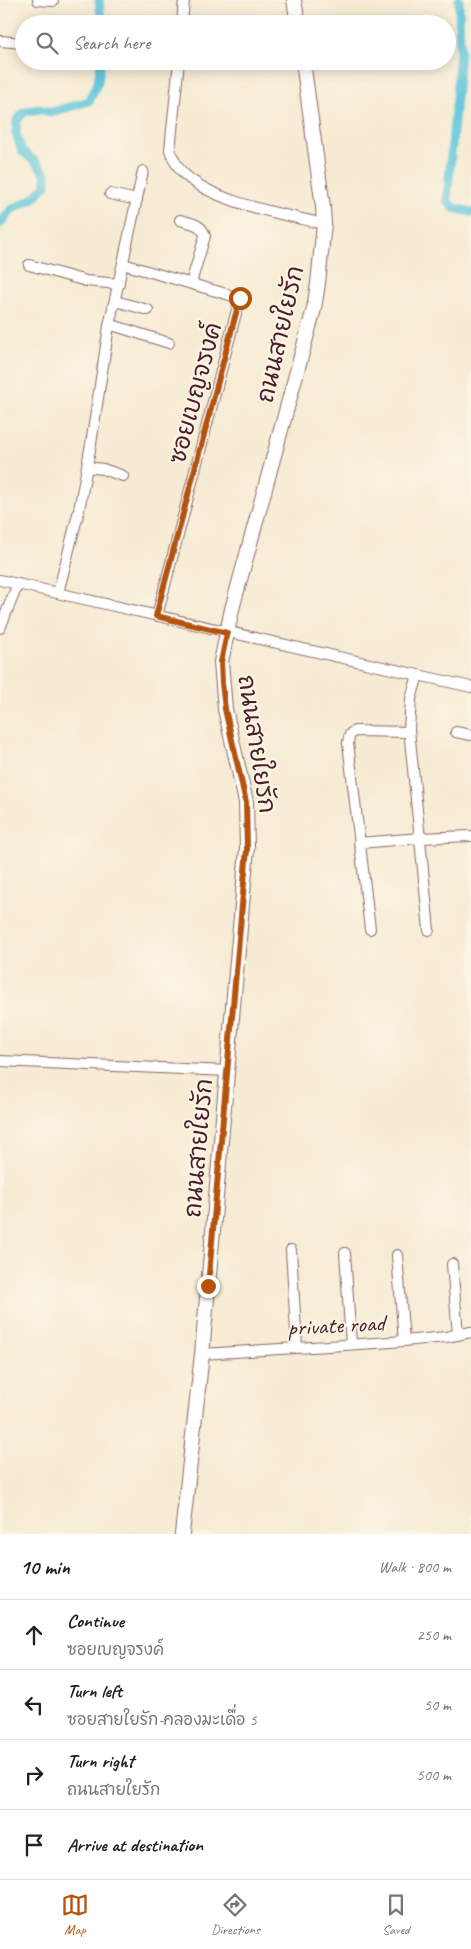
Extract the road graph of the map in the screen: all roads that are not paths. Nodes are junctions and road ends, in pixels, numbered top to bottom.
1 (38, 0) edge
2 (184, 0) edge
3 (294, 0) edge
4 (52, 1) edge
5 (183, 15) edge
6 (296, 15) edge
7 (0, 41) edge
8 (15, 42) edge
9 (178, 70) edge
10 (304, 70) edge
11 (144, 171) dead end
12 (110, 194) dead end
13 (137, 200) junction
14 (180, 220) dead end
15 (324, 224) junction
16 (123, 264) junction
17 (30, 265) dead end
18 (191, 283) junction
19 (119, 284) junction
20 (115, 301) junction
21 (148, 310) dead end
22 (109, 324) junction
23 (169, 343) dead end
24 (87, 467) junction
25 (123, 476) dead end
26 (0, 580) edge
27 (18, 584) junction
28 (58, 593) junction
29 (156, 616) junction
30 (0, 628) edge
31 (227, 633) junction
32 (418, 675) junction
33 (471, 687) edge
34 (409, 732) junction
35 (456, 732) dead end
36 (471, 735) edge
37 (471, 836) edge
38 (420, 838) junction
39 (358, 843) junction
40 (370, 929) dead end
41 (429, 930) dead end
42 (0, 1061) edge
43 (228, 1071) junction
44 (292, 1250) dead end
45 (344, 1254) dead end
46 (397, 1255) dead end
47 (452, 1264) dead end
48 (471, 1332) edge
49 (458, 1335) junction
50 (404, 1341) junction
51 (351, 1344) junction
52 (297, 1347) junction
53 (202, 1354) junction
54 (182, 1534) edge

1 - 4 street
2 - 5 street
3 - 6 street
7 - 8 street
9 - 15 street
10 - 15 street, ถนนสายใยรัก
11 - 13 street
12 - 13 street
13 - 16 street
14 - 18 street
15 - 31 street, ถนนสายใยรัก
16 - 18 street, ซอยเบญจรงค์
16 - 19 street
17 - 19 street
18 - 29 street, ซอยเบญจรงค์
19 - 20 street
20 - 21 street
20 - 22 street
22 - 23 street
22 - 24 street
24 - 25 street
24 - 28 street
26 - 27 street
27 - 28 street
27 - 30 street
28 - 29 street
29 - 31 street
31 - 32 street
31 - 43 street, ถนนสายใยรัก
32 - 33 street
32 - 34 street
34 - 38 street
34 - 39 street
35 - 36 street
37 - 38 street
38 - 39 street
38 - 41 street
39 - 40 street
42 - 43 street
43 - 53 street, ถนนสายใยรัก
44 - 52 street
45 - 51 street
46 - 50 street
47 - 49 street
48 - 49 street, private road
49 - 50 street, private road
50 - 51 street, private road
51 - 52 street, private road
52 - 53 street, private road
53 - 54 street, ถนนสายใยรัก

